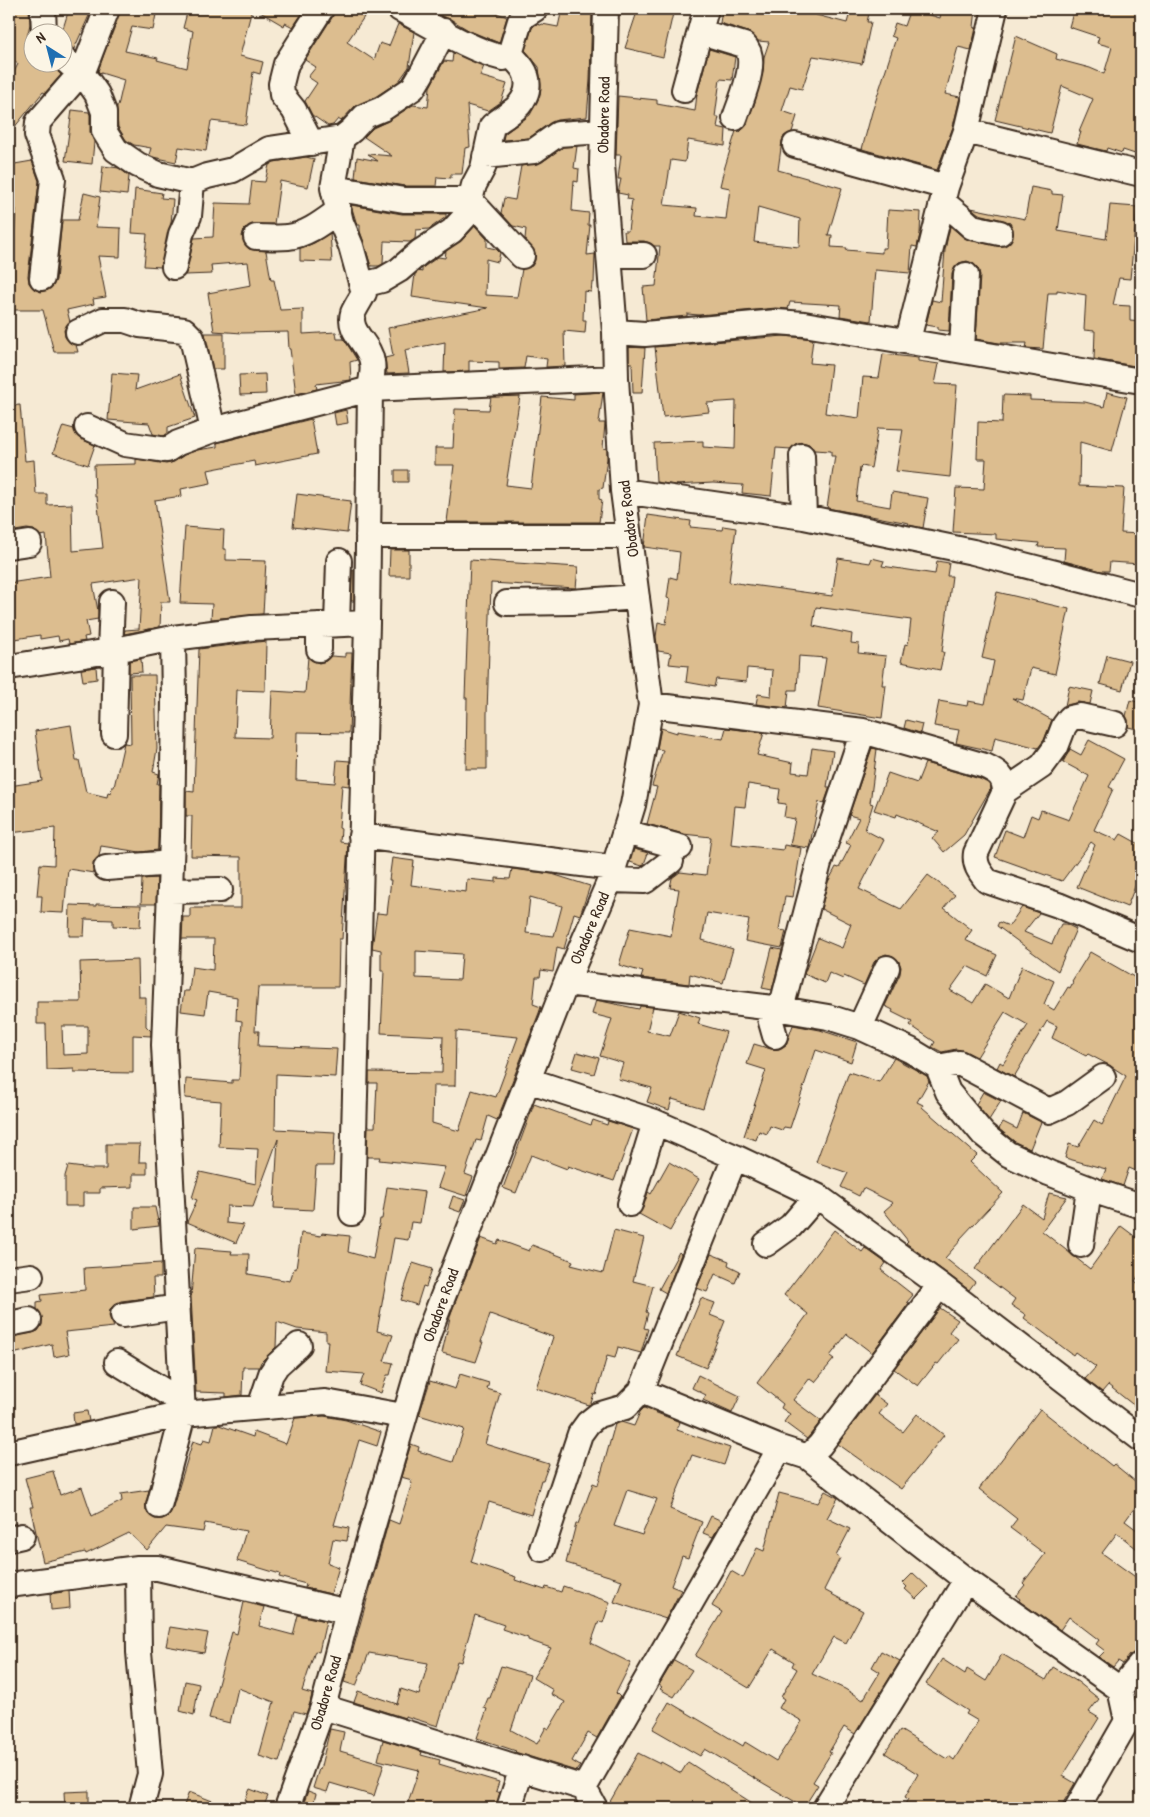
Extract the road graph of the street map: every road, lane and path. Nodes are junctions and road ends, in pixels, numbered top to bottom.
1 (43, 9) edge
2 (107, 9) edge
3 (321, 9) edge
4 (400, 9) edge
5 (535, 9) edge
6 (606, 9) edge
7 (706, 9) edge
8 (994, 9) edge
9 (44, 22) edge
10 (444, 31) junction
11 (701, 32) junction
12 (510, 54) junction
13 (72, 65) edge
14 (72, 66) edge
15 (67, 72) edge
16 (684, 90) dead end
17 (735, 118) dead end
18 (602, 131) junction
19 (966, 131) junction
20 (342, 138) junction
21 (311, 143) junction
22 (795, 145) dead end
23 (485, 156) junction
24 (1141, 174) edge
25 (192, 182) junction
26 (334, 188) junction
27 (944, 196) junction
28 (473, 203) junction
29 (338, 211) junction
30 (1000, 233) dead end
31 (256, 237) dead end
32 (609, 255) junction
33 (644, 255) dead end
34 (522, 256) dead end
35 (174, 267) dead end
36 (966, 275) dead end
37 (42, 278) dead end
38 (362, 285) junction
39 (78, 332) dead end
40 (615, 332) junction
41 (908, 340) junction
42 (962, 349) junction
43 (616, 378) junction
44 (1141, 381) edge
45 (370, 389) junction
46 (87, 427) dead end
47 (213, 430) junction
48 (802, 456) dead end
49 (623, 491) junction
50 (804, 517) junction
51 (368, 536) junction
52 (629, 536) junction
53 (339, 561) dead end
54 (1141, 595) edge
55 (637, 597) junction
56 (112, 602) dead end
57 (507, 603) dead end
58 (367, 623) junction
59 (328, 625) junction
60 (173, 638) junction
61 (319, 649) dead end
62 (113, 651) junction
63 (9, 667) edge
64 (652, 706) junction
65 (1115, 724) dead end
66 (863, 730) junction
67 (114, 734) dead end
68 (1005, 791) junction
69 (625, 832) junction
70 (361, 836) junction
71 (171, 864) junction
72 (106, 868) dead end
73 (612, 874) junction
74 (220, 890) dead end
75 (170, 891) junction
76 (1138, 934) edge
77 (887, 968) dead end
78 (566, 983) junction
79 (774, 1008) junction
80 (860, 1027) junction
81 (775, 1036) dead end
82 (938, 1067) junction
83 (1103, 1078) dead end
84 (528, 1080) junction
85 (655, 1122) junction
86 (735, 1157) junction
87 (1089, 1189) junction
88 (818, 1196) junction
89 (630, 1204) dead end
90 (1141, 1206) edge
91 (352, 1212) dead end
92 (766, 1244) dead end
93 (1081, 1245) dead end
94 (940, 1286) junction
95 (178, 1307) junction
96 (123, 1315) dead end
97 (299, 1345) dead end
98 (117, 1362) dead end
99 (641, 1391) junction
100 (260, 1407) junction
101 (183, 1408) junction
102 (403, 1416) junction
103 (1141, 1438) edge
104 (780, 1448) junction
105 (9, 1453) edge
106 (808, 1457) junction
107 (159, 1506) dead end
108 (542, 1549) dead end
109 (138, 1568) junction
110 (966, 1580) junction
111 (9, 1585) edge
112 (348, 1612) junction
113 (1141, 1664) edge
114 (1120, 1689) junction
115 (323, 1707) junction
116 (1134, 1725) edge
117 (522, 1768) junction
118 (590, 1798) edge
119 (141, 1808) edge
120 (288, 1808) edge
121 (508, 1808) edge
122 (825, 1808) edge
123 (1077, 1808) edge

1 - 9 street
2 - 13 street
3 - 21 street
4 - 10 street
5 - 12 street
6 - 18 street, Obadore Road
7 - 11 street
8 - 19 street
10 - 12 street
10 - 20 street
11 - 16 street
11 - 17 street
12 - 23 street
14 - 25 street
15 - 37 street
18 - 23 street
18 - 32 street, Obadore Road
19 - 24 street
19 - 27 street
20 - 21 street
20 - 26 street
21 - 25 street
22 - 27 street
23 - 28 street
25 - 35 street
26 - 28 street
26 - 29 street
27 - 30 street
27 - 41 street
28 - 34 street
28 - 38 street
29 - 31 street
29 - 38 street
32 - 33 street
32 - 40 street, Obadore Road
36 - 42 street
38 - 45 street
39 - 47 street
40 - 41 street
40 - 43 street, Obadore Road
41 - 42 street
42 - 44 street
43 - 45 street
43 - 49 street, Obadore Road
45 - 47 street
45 - 51 street
46 - 47 street
48 - 50 street
49 - 50 street
49 - 52 street, Obadore Road
50 - 54 street
51 - 52 street
51 - 58 street
52 - 55 street, Obadore Road
53 - 59 street
55 - 57 street
55 - 64 street, Obadore Road
56 - 62 street
58 - 59 street
58 - 70 street
59 - 60 street
59 - 61 street
60 - 62 street
60 - 71 street
62 - 63 street
62 - 67 street
64 - 66 street
64 - 69 street, Obadore Road
65 - 68 street
66 - 68 street
66 - 79 street
68 - 76 street
69 - 73 street, Obadore Road
69 - 73 street
70 - 73 street
70 - 91 street
71 - 72 street
71 - 75 street
73 - 78 street, Obadore Road
74 - 75 street
75 - 95 street
77 - 80 street
78 - 79 street
78 - 84 street, Obadore Road
79 - 80 street
79 - 81 street
80 - 82 street
82 - 83 street
82 - 87 street
84 - 85 street
84 - 102 street, Obadore Road
85 - 86 street
85 - 89 street
86 - 88 street
86 - 99 street
87 - 90 street
87 - 93 street
88 - 92 street
88 - 94 street
94 - 103 street
94 - 106 street
95 - 96 street
95 - 101 street
97 - 100 street
98 - 101 street
99 - 104 street
99 - 108 street
100 - 101 street
100 - 102 street
101 - 105 street
101 - 107 street
102 - 112 street, Obadore Road
104 - 106 street
104 - 118 street
106 - 110 street
109 - 111 street
109 - 112 street
109 - 119 street
110 - 114 street
110 - 122 street
112 - 115 street, Obadore Road
113 - 114 street
114 - 116 street
115 - 117 street
115 - 120 street, Obadore Road
116 - 123 street
117 - 118 street
117 - 121 street

